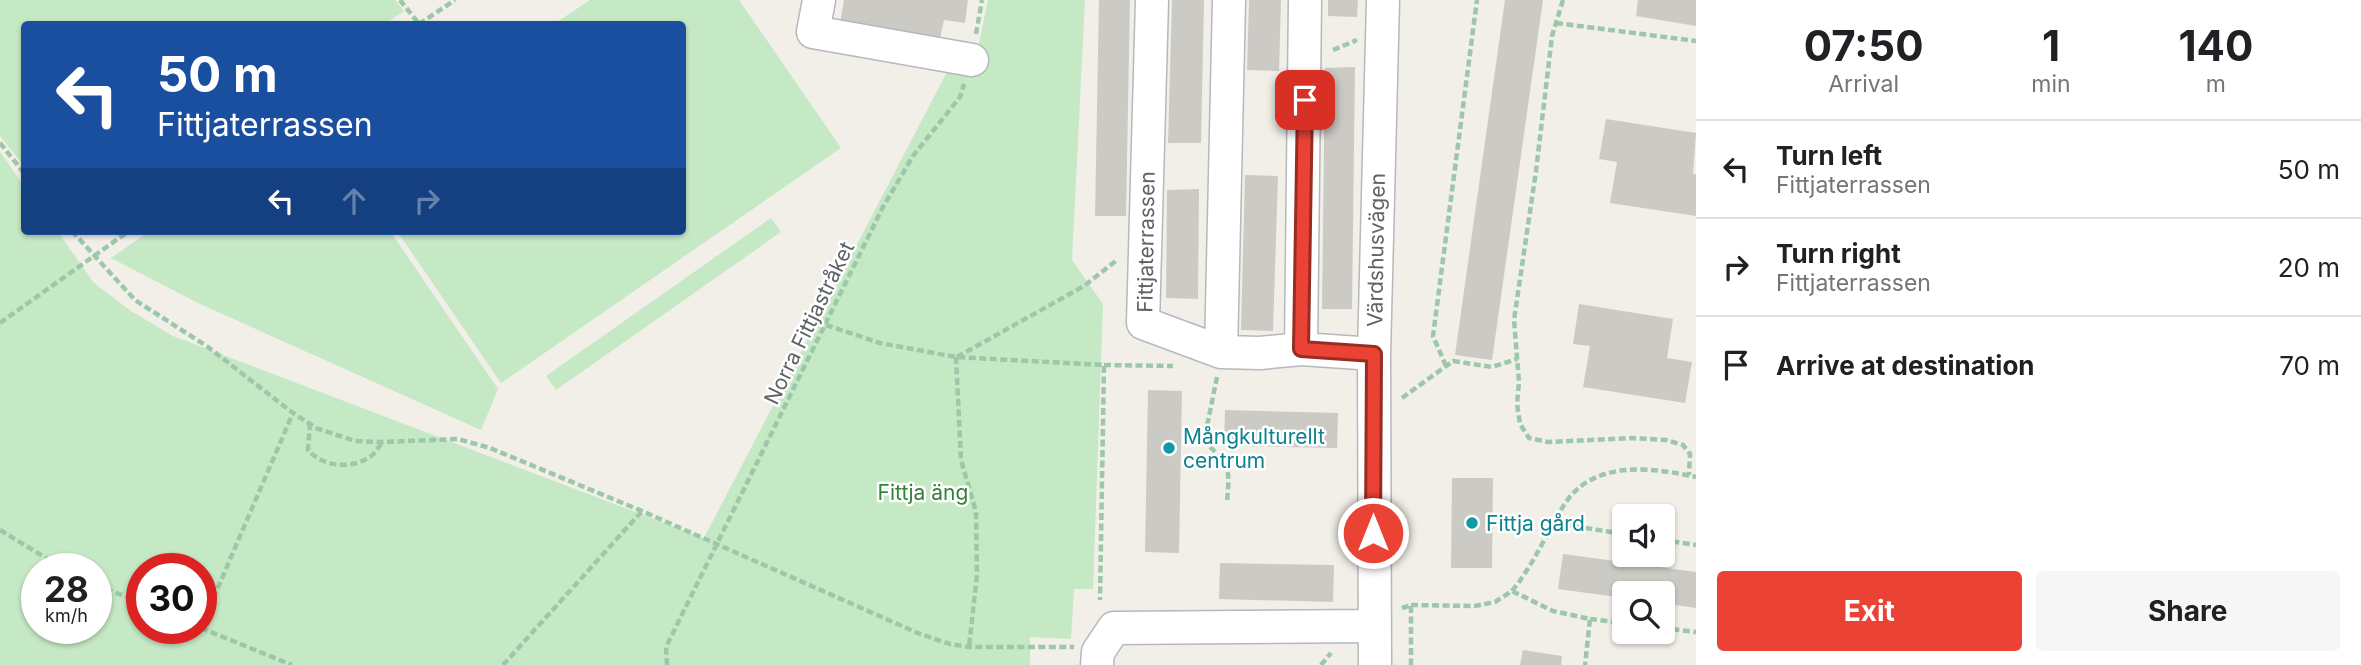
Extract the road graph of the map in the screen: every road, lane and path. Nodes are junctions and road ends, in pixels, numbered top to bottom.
1 (400, 0) edge
2 (456, 0) edge
3 (819, 0) edge
4 (982, 0) edge
5 (1152, 0) edge
6 (1229, 0) edge
7 (1305, 0) edge
8 (1383, 0) edge
9 (1477, 0) edge
10 (1563, 0) edge
11 (417, 21) edge
12 (424, 21) edge
13 (1556, 23) junction
14 (1354, 41) dead end
15 (1696, 41) edge
16 (1327, 52) dead end
17 (972, 60) junction
18 (0, 144) edge
19 (21, 169) edge
20 (75, 235) edge
21 (123, 235) edge
22 (1145, 253) junction
23 (93, 256) junction
24 (0, 323) edge
25 (826, 325) junction
26 (1301, 349) junction
27 (1221, 352) junction
28 (1374, 354) junction
29 (956, 357) junction
30 (1517, 359) junction
31 (1446, 366) junction
32 (1399, 401) dead end
33 (293, 413) junction
34 (310, 424) junction
35 (382, 442) junction
36 (1689, 475) junction
37 (1696, 477) edge
38 (1227, 502) dead end
39 (642, 511) junction
40 (1554, 523) junction
41 (0, 530) edge
42 (1612, 532) edge
43 (1675, 542) edge
44 (717, 545) junction
45 (1696, 545) edge
46 (38, 553) edge
47 (217, 590) edge
48 (1512, 591) junction
49 (1100, 600) junction
50 (1112, 603) dead end
51 (1411, 606) junction
52 (1094, 612) dead end
53 (1386, 617) junction
54 (1590, 619) junction
55 (1612, 622) edge
56 (1675, 630) edge
57 (1696, 632) edge
58 (217, 634) edge
59 (970, 647) junction
60 (1087, 656) edge
61 (292, 665) edge
62 (503, 665) edge
63 (667, 665) edge
64 (1375, 665) edge
65 (1411, 665) edge
66 (1585, 665) edge

1 - 11 path
2 - 12 path
3 - 17 street
4 - 17 path, Norra Fittjastråket
5 - 22 street, Fittjaterrassen
6 - 27 street
7 - 26 street
8 - 28 street, Värdshusvägen
9 - 31 path
10 - 13 path
13 - 15 path
13 - 30 path
14 - 16 path
17 - 25 path, Norra Fittjastråket
18 - 19 path
20 - 23 path
21 - 23 path
22 - 27 street, Fittjaterrassen
22 - 29 path
23 - 24 path
23 - 33 path
25 - 29 path
25 - 44 path, Norra Fittjastråket
26 - 27 street, Fittjaterrassen
26 - 28 street, Fittjaterrassen
27 - 38 path
28 - 53 street, Värdshusvägen
29 - 49 path
29 - 59 path
30 - 31 path
30 - 36 path
31 - 32 path
33 - 34 path
33 - 47 path
34 - 35 path
34 - 35 path
35 - 39 path
36 - 37 path
36 - 40 path
39 - 44 path
39 - 62 path
40 - 42 path
40 - 48 path
41 - 46 path
43 - 45 path
44 - 59 path
44 - 63 path, Norra Fittjastråket
48 - 51 path
48 - 54 path
49 - 50 path
49 - 52 path
51 - 53 path
51 - 65 path
53 - 60 street
53 - 64 street, Värdshusvägen
54 - 55 path
54 - 66 path
56 - 57 path
58 - 61 path
59 - 60 path

